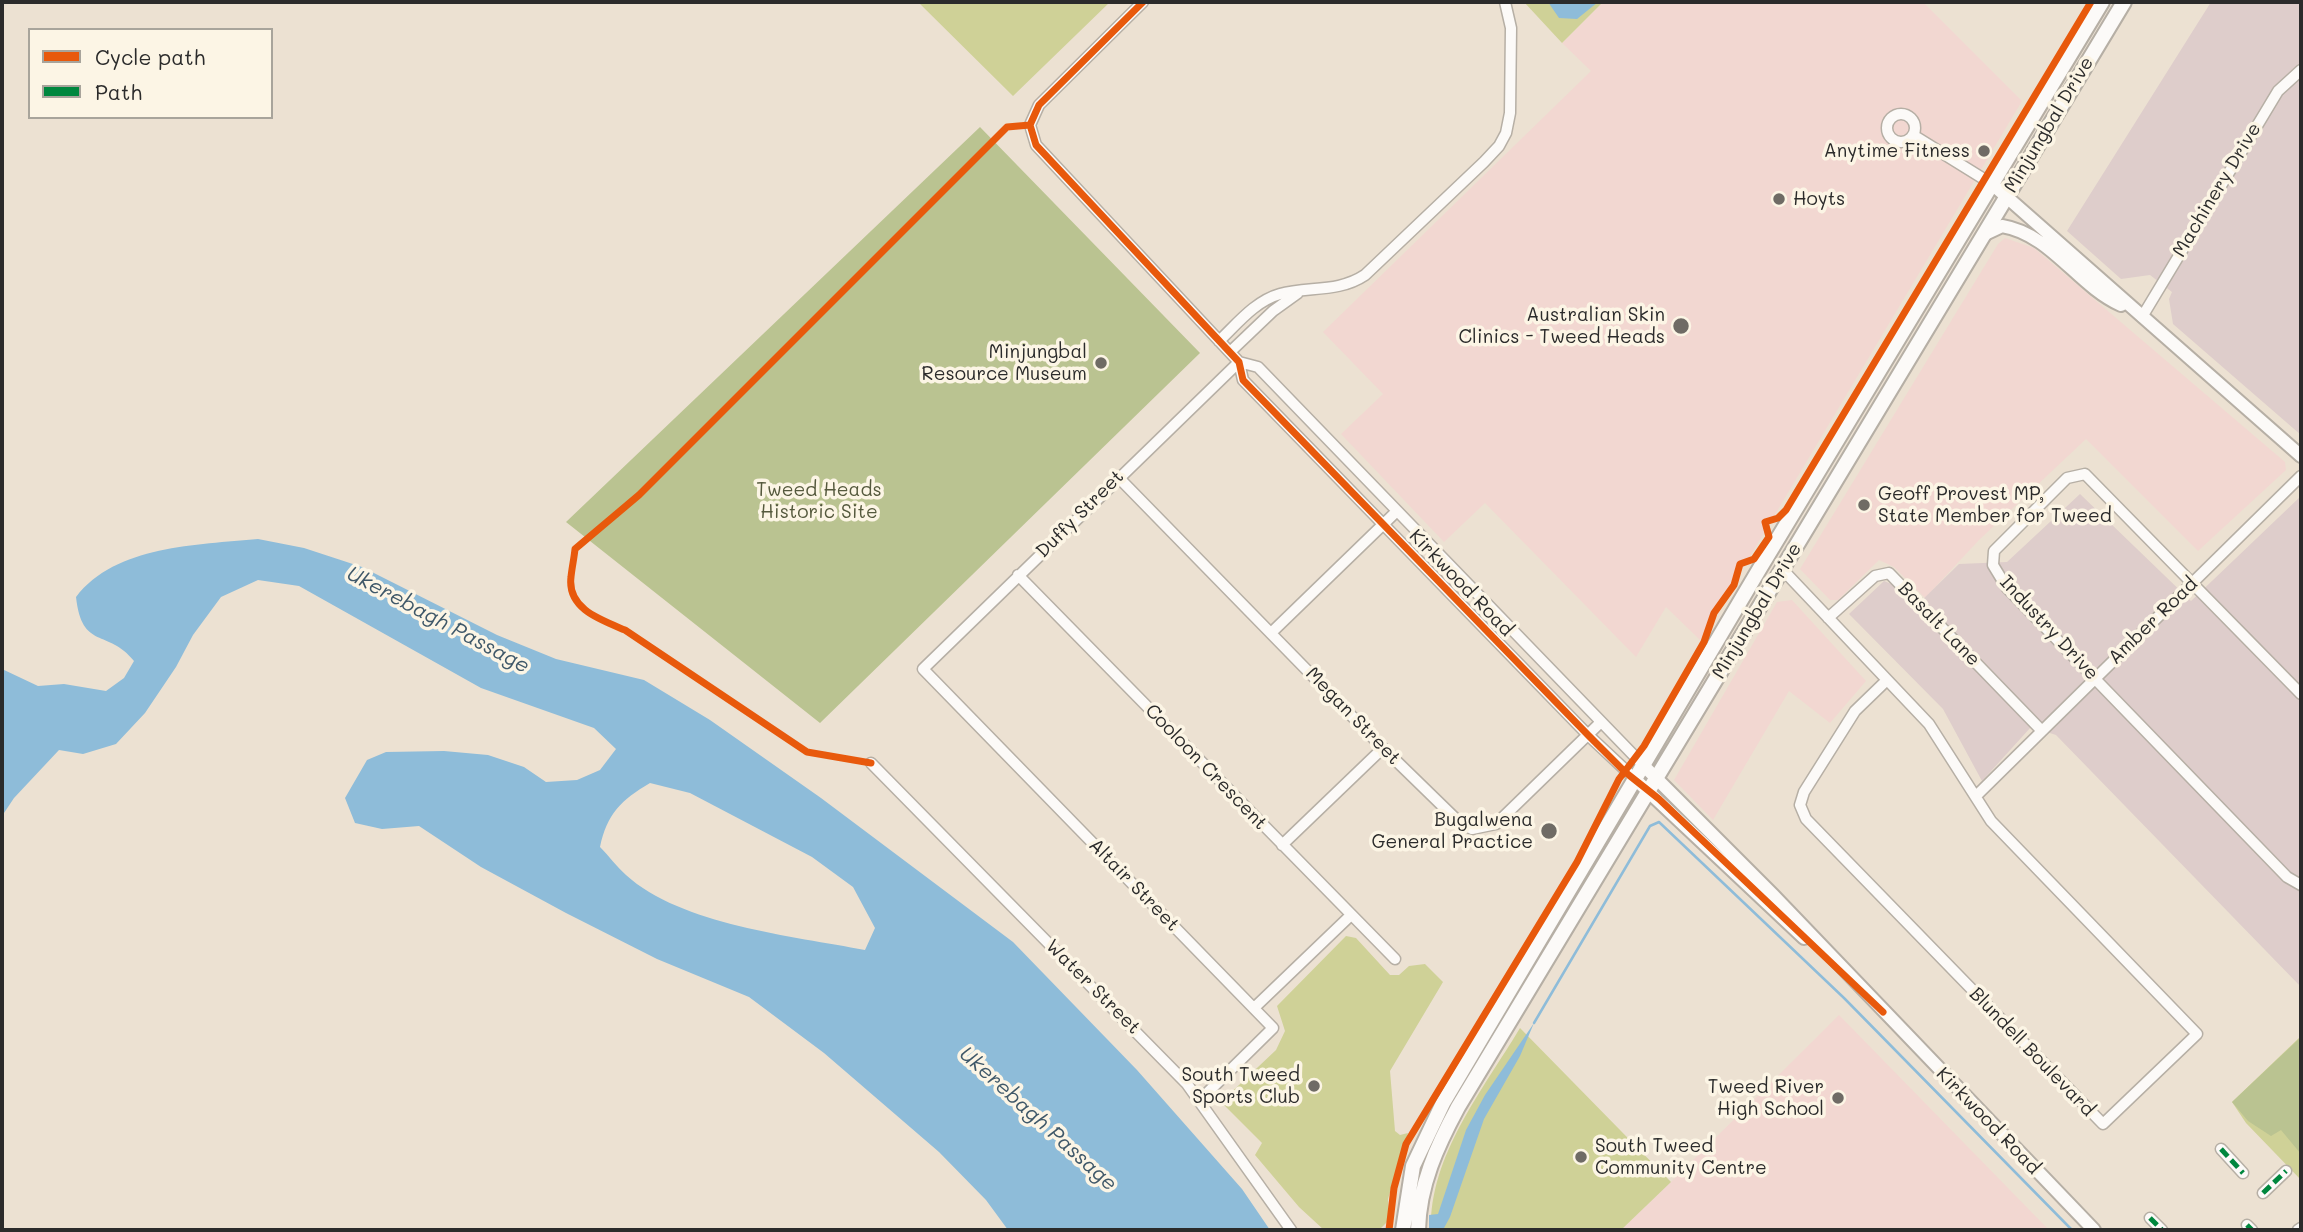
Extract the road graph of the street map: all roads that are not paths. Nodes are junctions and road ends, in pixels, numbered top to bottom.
1 (1143, 2) edge
2 (1505, 2) edge
3 (2124, 2) edge
4 (2096, 4) edge
5 (2301, 70) edge
6 (1913, 135) dead end
7 (1992, 184) junction
8 (2006, 197) junction
9 (1983, 236) junction
10 (1299, 293) junction
11 (2138, 314) junction
12 (1219, 341) junction
13 (1230, 352) junction
14 (1238, 362) junction
15 (2301, 456) edge
16 (2301, 476) edge
17 (1118, 477) junction
18 (1397, 511) junction
19 (1383, 524) junction
20 (1770, 554) junction
21 (1782, 569) junction
22 (1018, 575) junction
23 (2193, 582) junction
24 (1828, 618) junction
25 (1271, 633) junction
26 (923, 668) joint
27 (2094, 677) junction
28 (1887, 680) junction
29 (2301, 694) edge
30 (1601, 722) junction
31 (2042, 731) junction
32 (1588, 735) junction
33 (1383, 748) junction
34 (871, 763) dead end
35 (1644, 766) junction
36 (1636, 780) junction
37 (1652, 784) junction
38 (1976, 796) junction
39 (1282, 845) junction
40 (2301, 885) edge
41 (1350, 916) junction
42 (1395, 959) dead end
43 (1254, 1008) junction
44 (1200, 1100) junction
45 (2221, 1149) dead end
46 (2286, 1171) dead end
47 (2243, 1173) dead end
48 (2263, 1193) dead end
49 (2150, 1218) dead end
50 (1291, 1230) edge
51 (1403, 1230) edge
52 (1418, 1230) edge
53 (2094, 1230) edge
54 (2162, 1230) edge

1 - 12 street, Kirkwood Road
2 - 10 street
3 - 8 main road, Minjungbal Drive
4 - 7 main road, Minjungbal Drive
5 - 11 street, Machinery Drive
6 - 7 street
7 - 8 street
7 - 20 main road, Minjungbal Drive
8 - 9 main road, Minjungbal Drive
8 - 11 street
9 - 11 street
9 - 21 main road, Minjungbal Drive
10 - 12 street
10 - 13 street
11 - 15 street
12 - 13 street, Kirkwood Road
13 - 14 street, Kirkwood Road
14 - 17 street, Duffy Street
14 - 18 street, Kirkwood Road
14 - 19 street, Kirkwood Road
16 - 23 street, Amber Road
17 - 22 street, Duffy Street
17 - 25 street, Megan Street
18 - 19 street
18 - 30 street, Kirkwood Road
19 - 25 street
19 - 32 street, Kirkwood Road
20 - 21 main road
20 - 35 main road, Minjungbal Drive
21 - 24 street, Blundell Boulevard
21 - 37 main road, Minjungbal Drive
22 - 26 street, Duffy Street
22 - 39 street, Cooloon Crescent
23 - 27 street, Amber Road
23 - 27 street, Industry Drive
23 - 29 street, Industry Drive
24 - 28 street, Blundell Boulevard
24 - 31 street, Basalt Lane
25 - 33 street, Megan Street
26 - 43 street, Altair Street
27 - 31 street, Amber Road
27 - 40 street, Industry Drive
28 - 38 street, Blundell Boulevard
28 - 38 street, Blundell Boulevard
30 - 32 street, Megan Street
30 - 35 street, Kirkwood Road
31 - 38 street, Amber Road
32 - 33 street, Megan Street
32 - 36 street, Kirkwood Road
33 - 39 street
34 - 44 street, Water Street
35 - 36 main road, Minjungbal Drive
35 - 37 street, Kirkwood Road
36 - 37 street, Kirkwood Road
36 - 51 main road, Minjungbal Drive
37 - 52 main road, Minjungbal Drive
37 - 53 street, Kirkwood Road
39 - 41 street, Cooloon Crescent
41 - 42 street, Cooloon Crescent
41 - 43 street
43 - 44 street, Altair Street
44 - 50 street, Water Street
45 - 47 street
46 - 48 street
49 - 54 street

